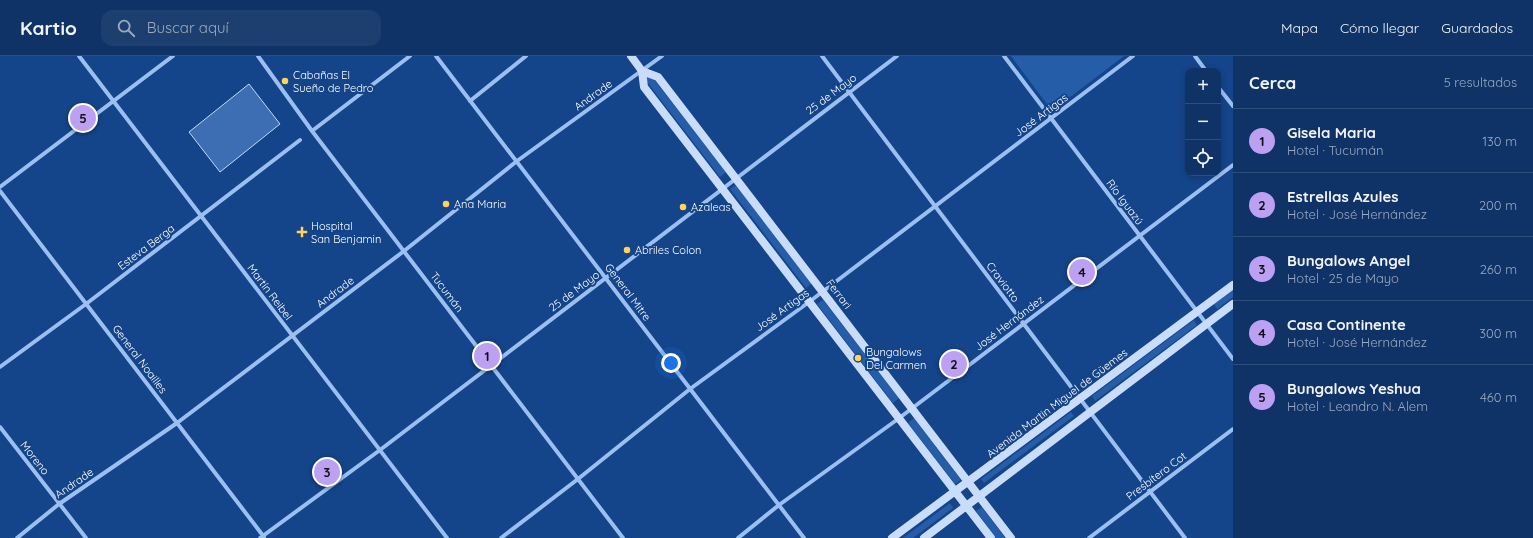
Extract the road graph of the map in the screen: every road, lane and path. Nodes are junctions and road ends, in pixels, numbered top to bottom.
1 (79, 56) edge
2 (173, 56) edge
3 (258, 56) edge
4 (410, 56) edge
5 (436, 56) edge
6 (526, 56) edge
7 (631, 56) edge
8 (662, 56) edge
9 (822, 56) edge
10 (897, 56) edge
11 (1004, 56) edge
12 (1133, 56) edge
13 (1195, 56) edge
14 (1204, 68) edge
15 (642, 71) junction
16 (1221, 91) edge
17 (849, 92) junction
18 (113, 101) junction
19 (470, 101) junction
20 (1233, 106) edge
21 (1051, 119) junction
22 (312, 131) junction
23 (300, 140) dead end
24 (517, 161) junction
25 (1233, 165) edge
26 (737, 178) junction
27 (0, 187) edge
28 (724, 188) junction
29 (0, 191) edge
30 (935, 207) junction
31 (201, 216) junction
32 (1140, 235) junction
33 (404, 251) junction
34 (606, 278) junction
35 (1233, 285) edge
36 (823, 291) junction
37 (809, 302) junction
38 (86, 304) junction
39 (1233, 304) edge
40 (1197, 312) junction
41 (1023, 324) junction
42 (1207, 324) junction
43 (292, 335) junction
44 (1233, 359) edge
45 (491, 365) junction
46 (0, 367) edge
47 (690, 389) junction
48 (1080, 400) junction
49 (912, 408) junction
50 (1090, 413) junction
51 (898, 419) junction
52 (177, 423) junction
53 (0, 426) edge
54 (1233, 429) edge
55 (380, 450) junction
56 (578, 479) junction
57 (969, 483) junction
58 (956, 492) junction
59 (1150, 492) junction
60 (980, 497) junction
61 (59, 504) junction
62 (779, 505) junction
63 (967, 506) junction
64 (263, 537) edge
65 (17, 538) edge
66 (86, 538) edge
67 (447, 538) edge
68 (501, 538) edge
69 (623, 538) edge
70 (738, 538) edge
71 (804, 538) edge
72 (892, 538) edge
73 (924, 538) edge
74 (991, 538) edge
75 (1011, 538) edge
76 (1089, 538) edge
77 (1185, 538) edge

1 - 18 street, Martín Reibel
2 - 18 street
3 - 22 street, Tucumán
4 - 22 street
5 - 19 street, General Mitre
6 - 19 street
7 - 15 main road, Ferrari
8 - 15 street, Andrade
9 - 17 street, Craviotto
10 - 17 street, 25 de Mayo
11 - 21 street, Río Iguazú
12 - 21 street, José Artigas
13 - 14 street
15 - 24 street, Andrade
15 - 26 main road, Ferrari
15 - 28 main road, Ferrari
16 - 20 street
17 - 26 street, 25 de Mayo
17 - 30 street, Craviotto
18 - 27 street
18 - 31 street, Martín Reibel
19 - 24 street, General Mitre
21 - 30 street, José Artigas
21 - 32 street, Río Iguazú
22 - 33 street, Tucumán
23 - 31 street, Esteva Berga
24 - 33 street, Andrade
24 - 34 street, General Mitre
25 - 32 street, José Hernández
26 - 28 street, 25 de Mayo
26 - 36 main road, Ferrari
28 - 34 street, 25 de Mayo
28 - 37 main road, Ferrari
29 - 38 street, General Noailles
30 - 36 street, José Artigas
30 - 41 street, Craviotto
31 - 38 street, Esteva Berga
31 - 43 street, Martín Reibel
32 - 40 street, Río Iguazú
32 - 41 street, José Hernández
33 - 43 street, Andrade
33 - 45 street, Tucumán
34 - 45 street, 25 de Mayo
34 - 47 street, General Mitre
35 - 40 main road, Avenida Martin Miguel de Güemes
36 - 37 street, José Artigas
36 - 49 main road, Ferrari
37 - 47 street, José Artigas
37 - 51 main road, Ferrari
38 - 46 street, Esteva Berga
38 - 52 street, General Noailles
39 - 42 main road
40 - 42 street, Río Iguazú
40 - 48 main road, Avenida Martin Miguel de Güemes
41 - 48 street, Craviotto
41 - 49 street, José Hernández
42 - 44 street, Río Iguazú
42 - 50 main road
43 - 52 street, Andrade
43 - 55 street, Martín Reibel
45 - 55 street, 25 de Mayo
45 - 56 street, Tucumán
47 - 56 street, José Artigas
47 - 62 street, General Mitre
48 - 50 street, Craviotto
48 - 57 main road, Avenida Martin Miguel de Güemes
49 - 51 street, José Hernández
49 - 57 main road, Ferrari
50 - 59 street, Craviotto
50 - 60 main road
51 - 58 main road, Ferrari
51 - 62 street, José Hernández
52 - 61 street, Andrade
52 - 64 street, General Noailles
53 - 61 street, Moreno
54 - 59 street, Presbítero Cot
55 - 64 street, 25 de Mayo
55 - 67 street, Martín Reibel
56 - 68 street, José Artigas
56 - 69 street, Tucumán
57 - 58 main road, Avenida Martin Miguel de Güemes
57 - 60 main road, Ferrari
58 - 63 main road, Ferrari
58 - 72 main road, Avenida Martin Miguel de Güemes
59 - 76 street, Presbítero Cot
59 - 77 street, Craviotto
60 - 63 main road
60 - 75 main road, Ferrari
61 - 65 street, Andrade
61 - 66 street, Moreno
62 - 70 street, José Hernández
62 - 71 street, General Mitre
63 - 73 main road
63 - 74 main road, Ferrari

